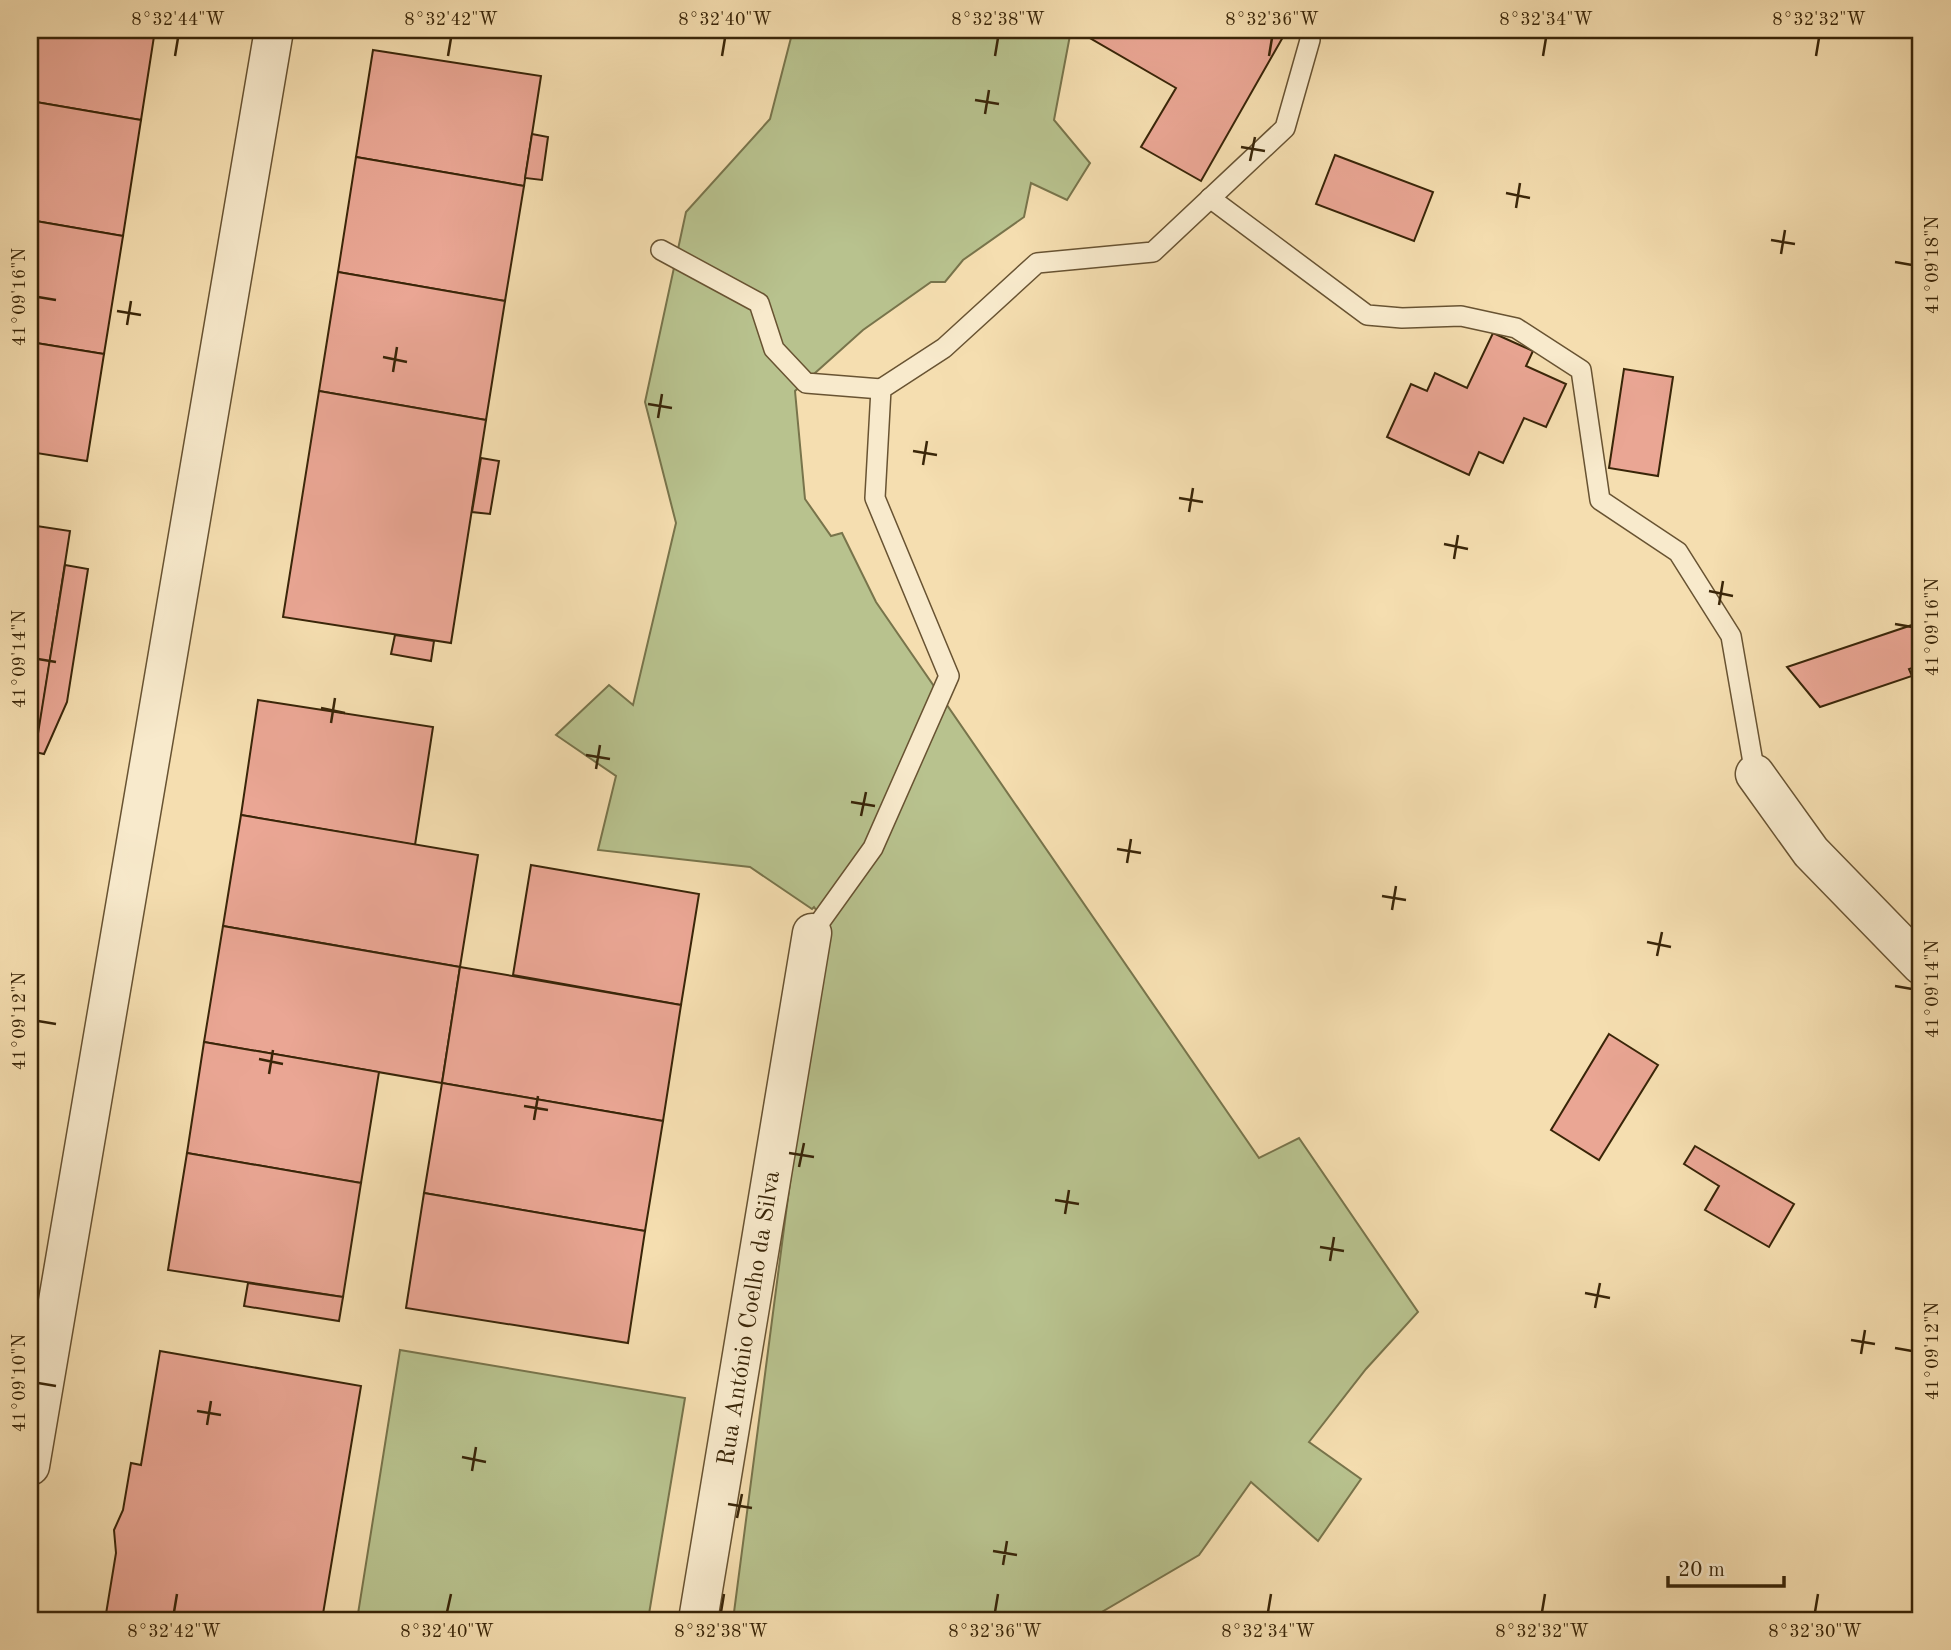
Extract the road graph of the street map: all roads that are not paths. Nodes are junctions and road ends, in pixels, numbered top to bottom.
1 (274, 30) edge
2 (1308, 30) edge
3 (1210, 198) junction
4 (661, 250) dead end
5 (881, 389) junction
6 (1755, 774) joint
7 (812, 933) joint
8 (1921, 965) edge
9 (30, 1466) edge
10 (698, 1620) edge

1 - 9 street
2 - 3 lane
3 - 5 lane
3 - 6 lane
4 - 5 lane
5 - 7 lane
6 - 8 street
7 - 10 street, Rua António Coelho da Silva

